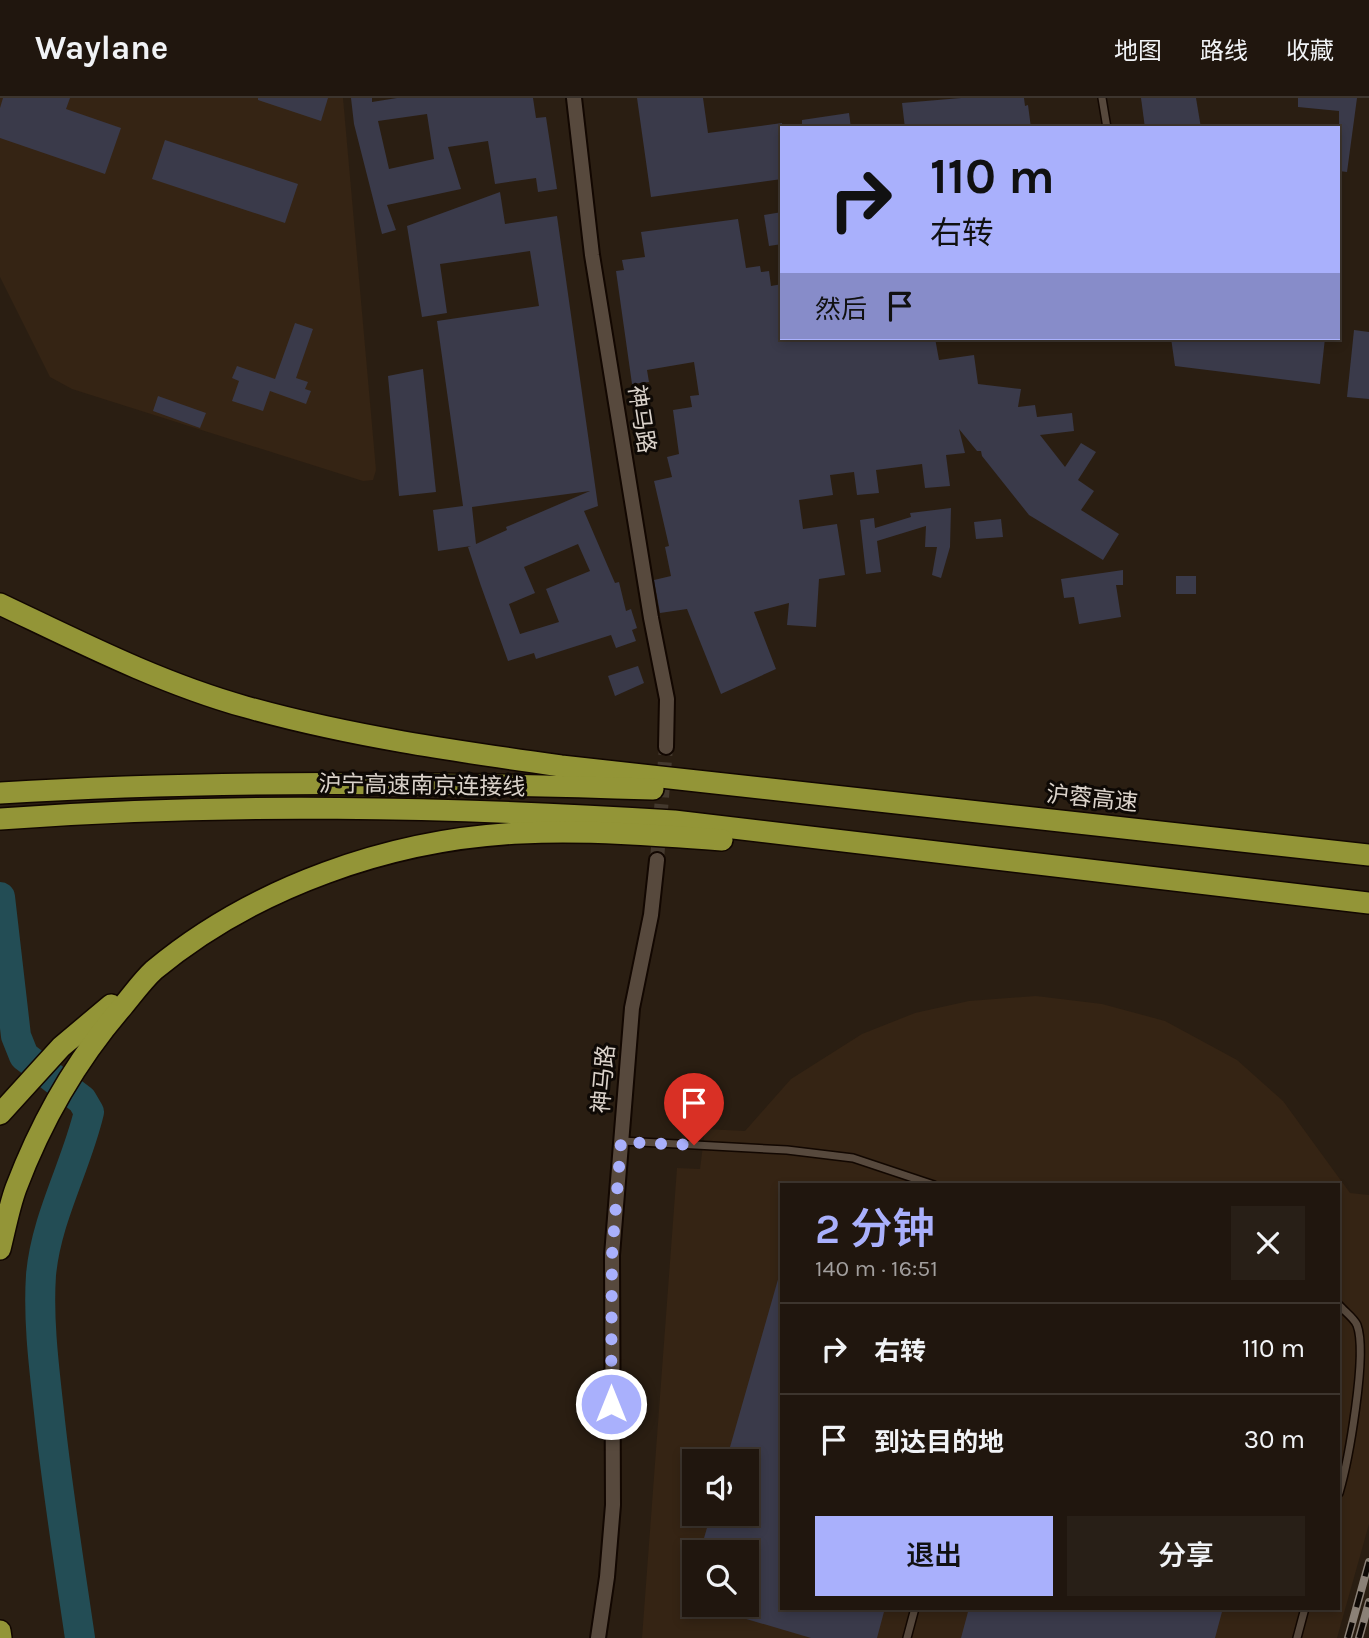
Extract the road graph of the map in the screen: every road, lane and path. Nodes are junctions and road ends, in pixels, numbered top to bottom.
1 (574, 98) edge
2 (1102, 98) edge
3 (1107, 126) edge
4 (0, 604) edge
5 (666, 747) tunnel mouth
6 (4, 792) edge
7 (810, 794) junction
8 (5, 818) edge
9 (841, 842) junction
10 (1369, 855) edge
11 (657, 860) tunnel mouth
12 (1369, 903) edge
13 (153, 971) junction
14 (0, 1114) edge
15 (621, 1142) junction
16 (928, 1183) edge
17 (0, 1249) edge
18 (1340, 1306) edge
19 (1340, 1490) edge
20 (914, 1610) edge
21 (1304, 1610) edge
22 (0, 1631) edge
23 (1, 1638) edge
24 (598, 1638) edge
25 (907, 1638) edge
26 (1297, 1638) edge

1 - 5 street, 神马路
2 - 3 lane
4 - 7 highway
6 - 7 highway, 沪宁高速南京连接线
7 - 10 highway, 沪蓉高速
8 - 9 highway, 沪宁高速南京连接线
9 - 12 highway
9 - 13 highway
11 - 15 street, 神马路
13 - 14 highway
13 - 17 highway
15 - 16 lane
15 - 24 street, 神马路
18 - 19 lane
20 - 25 lane
21 - 26 lane
22 - 23 highway

